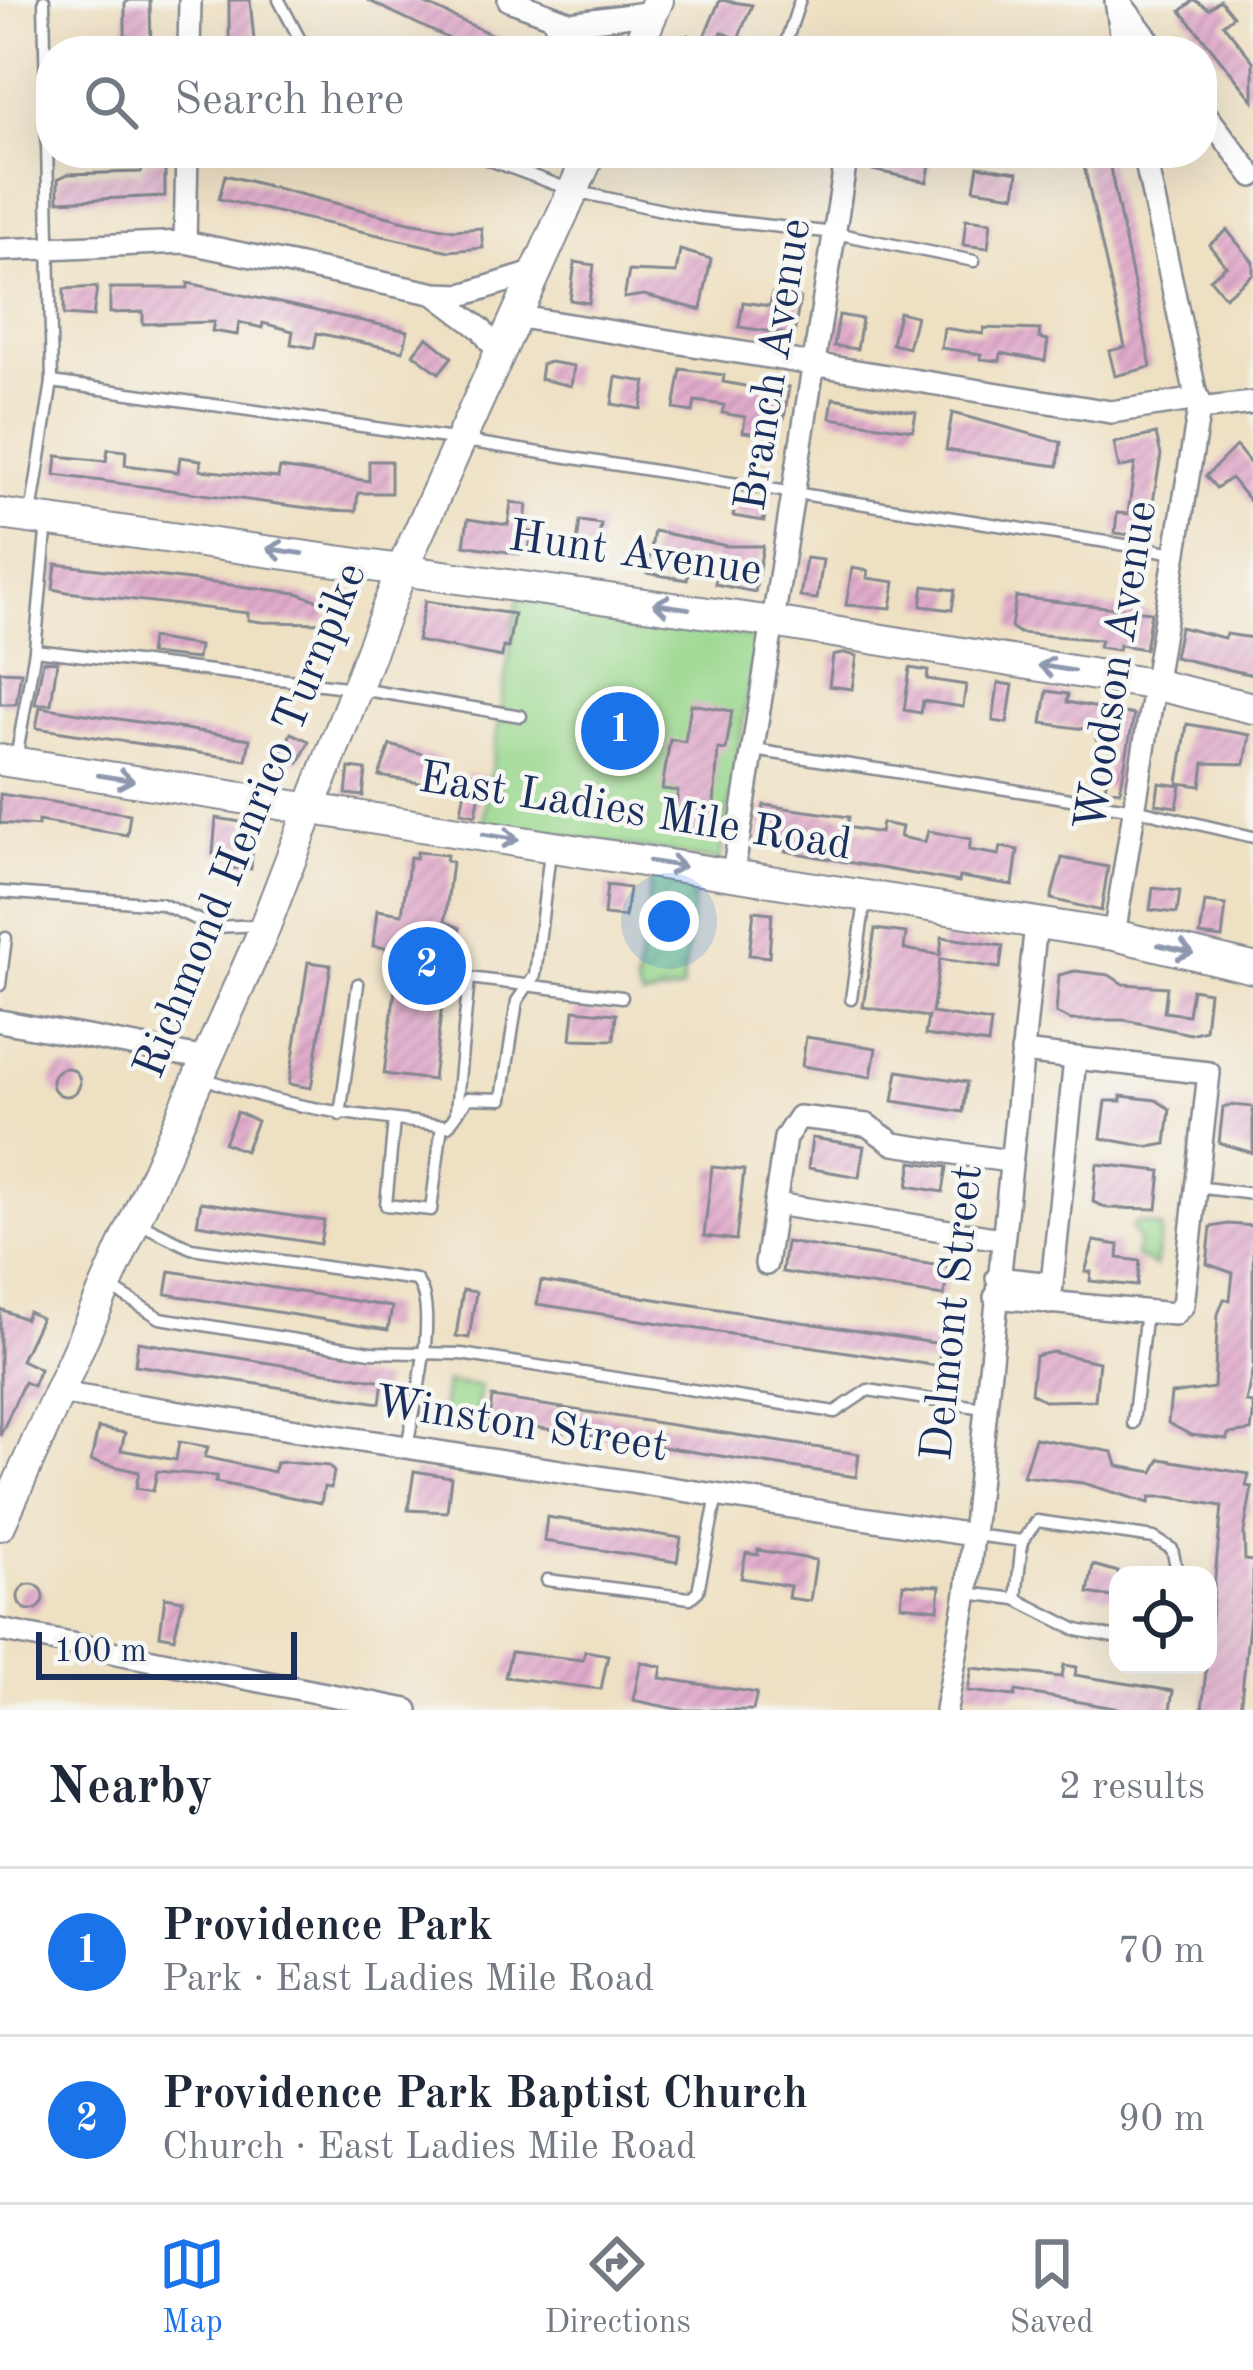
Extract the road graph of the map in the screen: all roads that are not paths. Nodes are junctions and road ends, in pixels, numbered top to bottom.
1 (44, 0) edge
2 (190, 0) edge
3 (279, 0) edge
4 (509, 0) edge
5 (800, 0) edge
6 (1117, 0) edge
7 (656, 6) edge
8 (554, 21) junction
9 (45, 36) edge
10 (189, 36) edge
11 (298, 36) edge
12 (568, 36) edge
13 (643, 36) edge
14 (788, 36) edge
15 (1122, 36) edge
16 (1145, 36) edge
17 (1217, 129) edge
18 (48, 168) edge
19 (187, 168) edge
20 (511, 168) edge
21 (584, 168) edge
22 (845, 168) edge
23 (1147, 168) edge
24 (1253, 176) edge
25 (574, 191) junction
26 (835, 233) junction
27 (185, 242) junction
28 (47, 248) junction
29 (0, 250) edge
30 (974, 261) dead end
31 (539, 271) junction
32 (436, 294) junction
33 (520, 317) junction
34 (501, 356) junction
35 (815, 365) junction
36 (52, 382) junction
37 (1199, 404) junction
38 (1253, 404) edge
39 (462, 440) junction
40 (795, 491) junction
41 (26, 516) edge
42 (1176, 553) junction
43 (403, 567) junction
44 (773, 622) junction
45 (35, 650) junction
46 (1157, 685) junction
47 (354, 688) junction
48 (1253, 707) edge
49 (521, 716) dead end
50 (754, 750) junction
51 (8, 761) edge
52 (307, 807) junction
53 (1135, 809) junction
54 (1253, 837) edge
55 (551, 845) junction
56 (733, 874) junction
57 (0, 892) edge
58 (866, 896) junction
59 (1036, 923) junction
60 (266, 925) junction
61 (1114, 935) junction
62 (3, 937) edge
63 (22, 940) dead end
64 (1253, 968) edge
65 (358, 984) dead end
66 (0, 985) edge
67 (528, 985) junction
68 (622, 997) dead end
69 (850, 999) dead end
70 (0, 1021) edge
71 (1022, 1052) junction
72 (1076, 1058) junction
73 (203, 1068) junction
74 (456, 1114) junction
75 (340, 1115) junction
76 (394, 1120) junction
77 (442, 1125) junction
78 (1008, 1161) junction
79 (1196, 1187) junction
80 (1253, 1194) edge
81 (775, 1204) junction
82 (136, 1222) junction
83 (1001, 1239) junction
84 (766, 1264) dead end
85 (107, 1286) junction
86 (996, 1287) junction
87 (1051, 1293) junction
88 (1146, 1311) junction
89 (423, 1352) junction
90 (58, 1393) junction
91 (983, 1408) junction
92 (1133, 1423) dead end
93 (407, 1447) junction
94 (717, 1496) junction
95 (0, 1525) edge
96 (972, 1535) junction
97 (1022, 1541) junction
98 (1176, 1566) edge
99 (547, 1580) dead end
100 (967, 1593) junction
101 (1016, 1599) junction
102 (0, 1630) edge
103 (1109, 1636) edge
104 (326, 1702) edge
105 (407, 1710) edge
106 (946, 1710) edge

1 - 9 lane
2 - 10 street
3 - 11 lane
4 - 8 street
5 - 14 lane
6 - 15 street
6 - 16 street
7 - 8 street
7 - 13 street
8 - 12 street
17 - 24 street
18 - 28 lane
19 - 27 street
20 - 25 lane
21 - 25 street, Richmond Henrico Turnpike
22 - 26 street, Branch Avenue
23 - 37 street
25 - 26 lane
25 - 31 street, Richmond Henrico Turnpike
26 - 30 lane
26 - 35 street, Branch Avenue
27 - 28 street
27 - 32 street
28 - 29 street
28 - 36 lane
31 - 32 street
31 - 33 street, Richmond Henrico Turnpike
32 - 34 street
33 - 34 street, Richmond Henrico Turnpike
33 - 35 street
34 - 39 street, Richmond Henrico Turnpike
35 - 37 street
35 - 40 street, Branch Avenue
36 - 39 lane
36 - 41 lane
37 - 38 street
37 - 42 street, Woodson Avenue
39 - 40 lane
39 - 43 street, Richmond Henrico Turnpike
40 - 42 lane
40 - 44 street, Branch Avenue
43 -> 41 street, Hunt Avenue
41 - 45 lane
42 - 46 street, Woodson Avenue
44 -> 43 street, Hunt Avenue
43 - 47 street, Richmond Henrico Turnpike
46 -> 44 street, Hunt Avenue
44 - 50 street, Branch Avenue
45 - 47 lane
45 - 51 lane
46 - 48 street, Hunt Avenue
46 - 53 street, Woodson Avenue
47 - 49 lane
47 - 52 street, Richmond Henrico Turnpike
50 - 53 lane
50 - 56 street, Branch Avenue
51 -> 52 street, East Ladies Mile Road
52 -> 55 street, East Ladies Mile Road
52 - 60 street, Richmond Henrico Turnpike
53 - 54 lane
53 - 61 street, Woodson Avenue
55 -> 56 street, East Ladies Mile Road
55 - 67 lane
56 - 58 street, East Ladies Mile Road
57 - 60 lane
58 - 59 street, East Ladies Mile Road
58 - 69 lane
59 - 61 street, East Ladies Mile Road
59 - 71 street, Delmont Street
60 - 73 street, Richmond Henrico Turnpike
61 -> 64 street, East Ladies Mile Road
62 - 63 lane
62 - 66 lane
65 - 75 lane
67 - 68 lane
67 - 74 lane
67 - 74 lane
70 - 73 street
71 - 72 street
71 - 78 street, Delmont Street
72 - 79 street
72 - 87 street
73 - 75 lane
73 - 82 street, Richmond Henrico Turnpike
74 - 77 lane
75 - 76 lane
76 - 77 lane
76 - 77 lane
78 - 81 street
78 - 83 street, Delmont Street
79 - 80 lane
79 - 88 street
81 - 83 street
81 - 84 street
82 - 85 street, Richmond Henrico Turnpike
82 - 89 lane
83 - 86 street, Delmont Street
85 - 89 lane
85 - 90 street, Richmond Henrico Turnpike
86 - 87 street
86 - 91 street, Delmont Street
87 - 88 street
88 - 92 lane
89 - 91 lane
89 - 93 lane
90 - 93 street, Winston Street
90 - 95 street, Richmond Henrico Turnpike
91 - 96 street, Delmont Street
93 - 94 street, Winston Street
94 - 96 street, Winston Street
94 - 99 lane
96 - 97 lane
96 - 100 street, Delmont Street
97 - 98 lane
97 - 101 lane
100 - 101 lane
100 - 106 street, Delmont Street
101 - 103 lane
102 - 104 street
104 - 105 street

